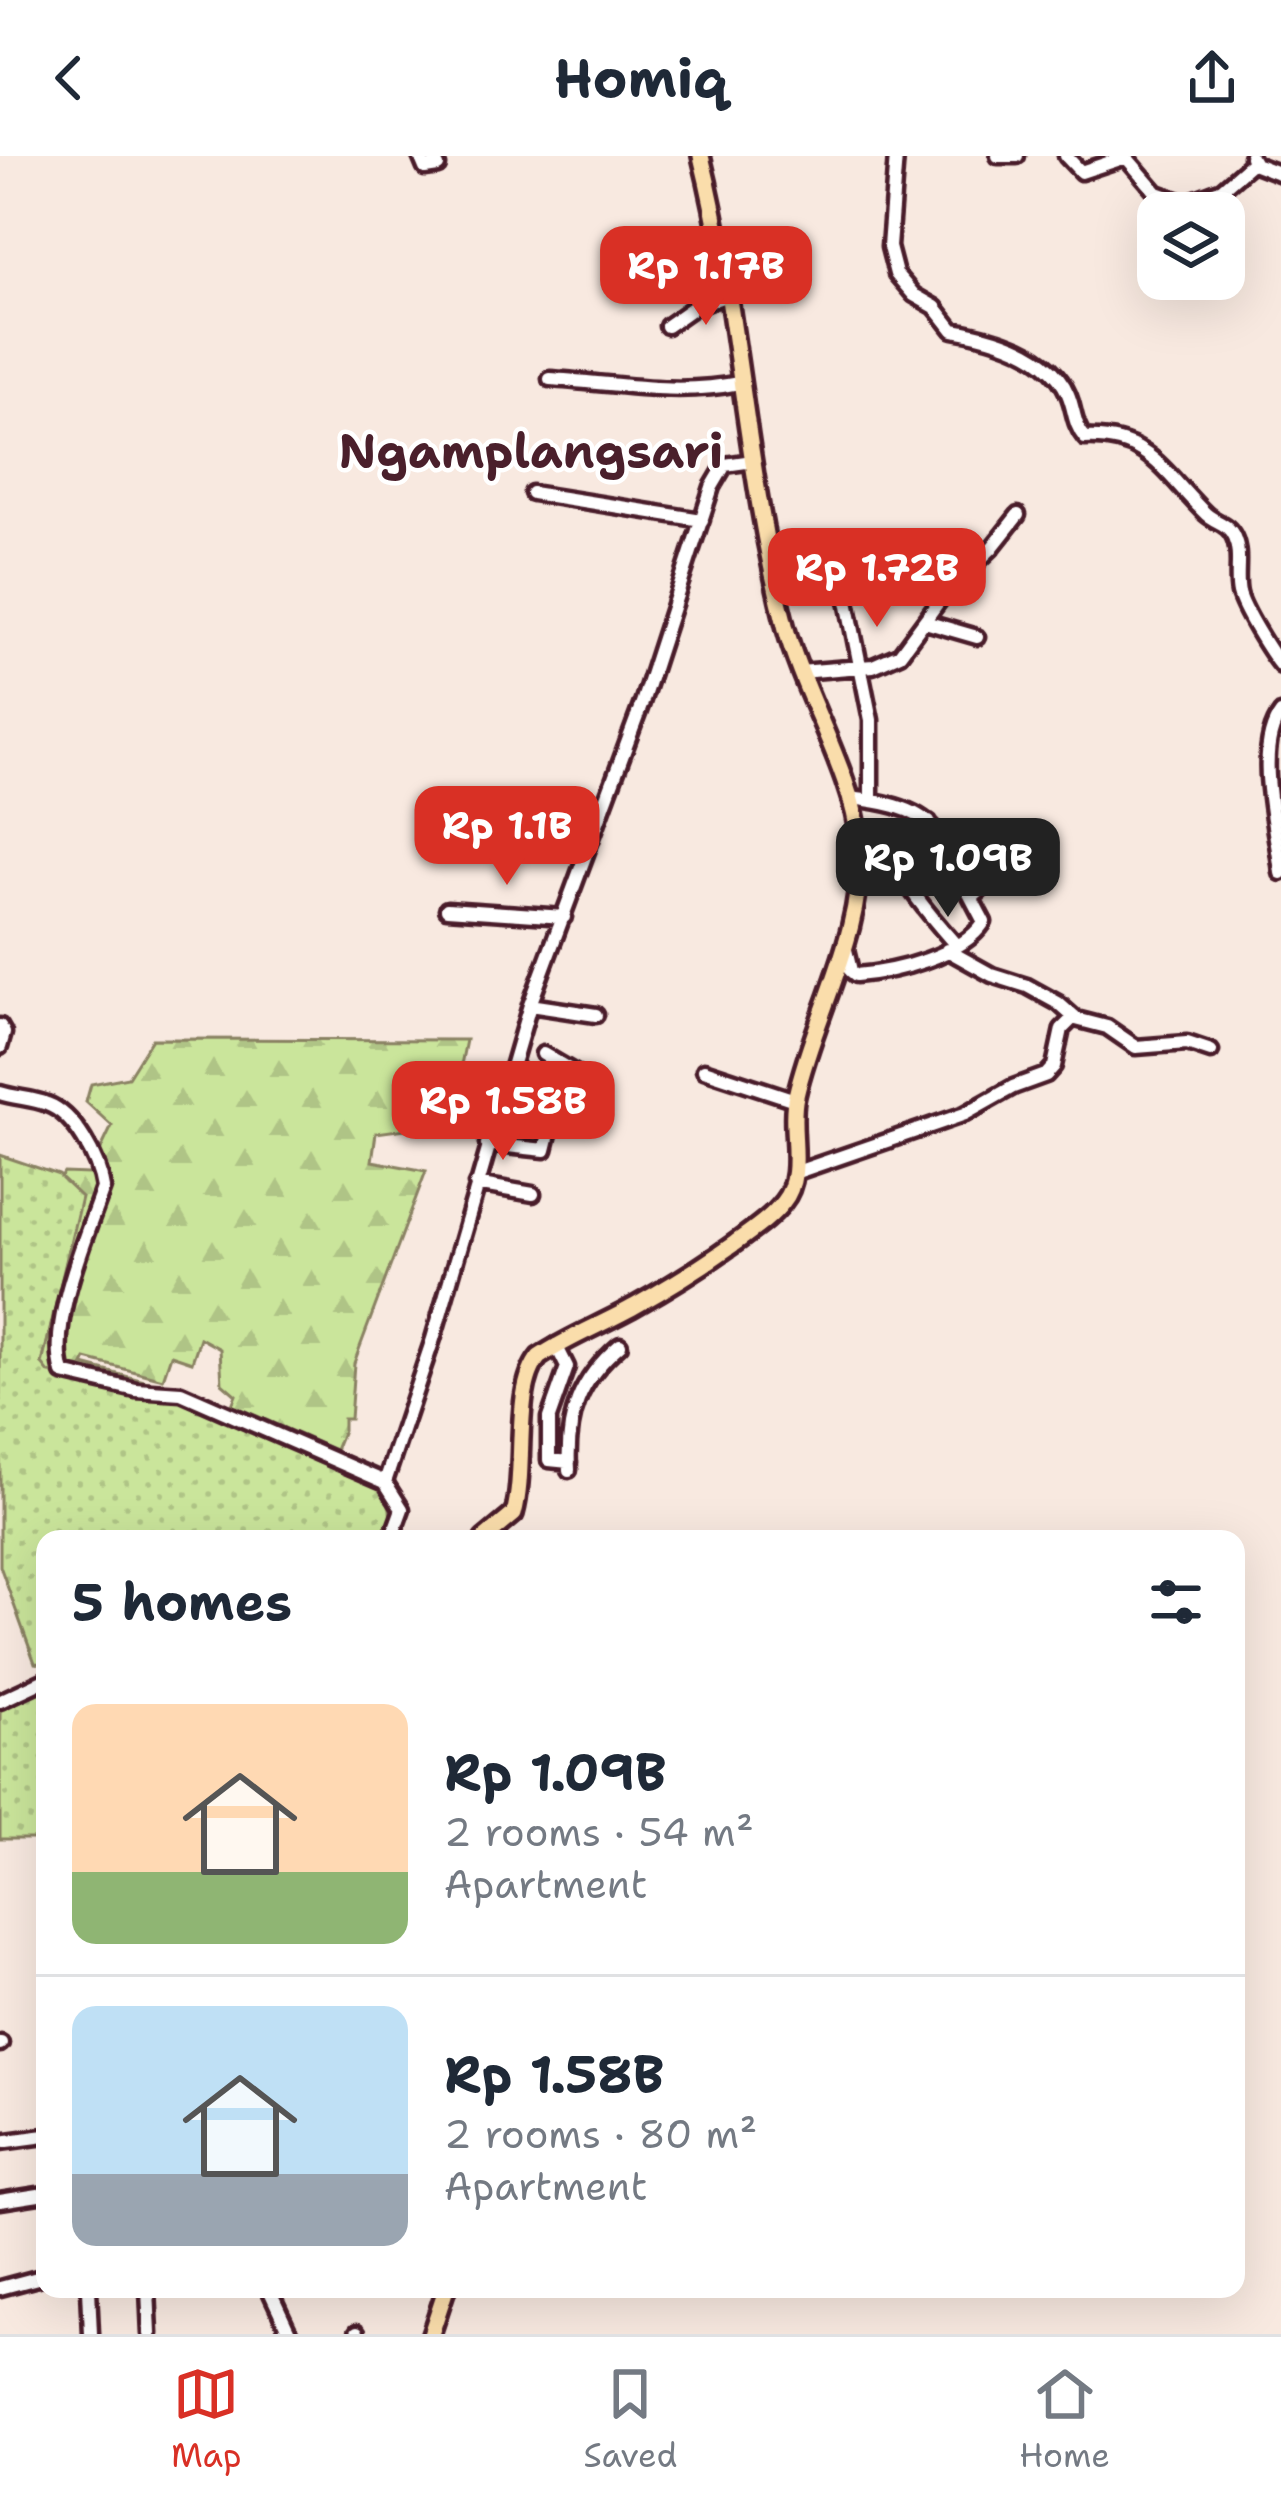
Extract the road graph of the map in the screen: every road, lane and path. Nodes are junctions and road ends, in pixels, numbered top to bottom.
1 (420, 156) edge
2 (701, 156) edge
3 (896, 156) edge
4 (998, 156) edge
5 (1017, 156) edge
6 (1067, 158) edge
7 (1252, 159) edge
8 (438, 166) dead end
9 (1281, 174) edge
10 (730, 295) junction
11 (667, 326) dead end
12 (550, 379) dead end
13 (739, 383) junction
14 (753, 461) junction
15 (532, 493) dead end
16 (1018, 515) dead end
17 (702, 520) junction
18 (915, 541) dead end
19 (848, 601) dead end
20 (937, 602) junction
21 (925, 622) junction
22 (977, 637) dead end
23 (1281, 666) edge
24 (860, 668) junction
25 (800, 672) junction
26 (1281, 713) edge
27 (849, 798) junction
28 (871, 800) junction
29 (929, 822) junction
30 (1014, 860) dead end
31 (1281, 873) edge
32 (972, 898) junction
33 (447, 909) dead end
34 (564, 917) junction
35 (844, 944) junction
36 (951, 947) junction
37 (530, 1005) junction
38 (596, 1015) dead end
39 (1074, 1017) junction
40 (0, 1026) edge
41 (0, 1047) edge
42 (1211, 1051) dead end
43 (543, 1054) dead end
44 (704, 1070) dead end
45 (0, 1093) edge
46 (795, 1100) junction
47 (487, 1144) junction
48 (794, 1173) junction
49 (476, 1184) junction
50 (533, 1194) dead end
51 (556, 1346) junction
52 (620, 1346) dead end
53 (385, 1482) junction
54 (394, 1530) edge
55 (495, 1530) edge
56 (36, 1684) edge
57 (0, 1701) edge
58 (36, 2136) edge
59 (0, 2142) edge
60 (36, 2195) edge
61 (0, 2201) edge
62 (36, 2278) edge
63 (0, 2288) edge
64 (89, 2298) edge
65 (148, 2298) edge
66 (273, 2298) edge
67 (443, 2298) edge
68 (91, 2334) edge
69 (150, 2334) edge
70 (290, 2334) edge
71 (431, 2334) edge

1 - 8 street
2 - 10 main road
3 - 23 street
4 - 5 street
6 - 7 street
7 - 9 street
10 - 11 street
10 - 13 main road
12 - 13 street
13 - 14 main road
14 - 17 street
14 - 25 main road
15 - 17 street
16 - 20 street
17 - 34 street
18 - 20 street
19 - 24 street
20 - 21 street
21 - 22 street
21 - 24 street
24 - 25 street
24 - 28 street
25 - 27 main road
26 - 31 street
27 - 28 street
27 - 35 main road
28 - 29 street
29 - 32 street
29 - 36 street
30 - 32 street
32 - 36 street
33 - 34 street
34 - 37 street
35 - 36 street
35 - 46 main road
36 - 39 street
37 - 38 street
37 - 47 street
39 - 42 street
39 - 48 street
40 - 41 street
43 - 47 street
44 - 46 street
45 - 53 street
46 - 48 main road
47 - 49 street
48 - 51 main road
49 - 50 street
49 - 53 street
51 - 52 street
51 - 55 main road
53 - 54 street
56 - 57 street
58 - 59 street
60 - 61 street
62 - 63 street
64 - 68 street
65 - 69 street
66 - 70 street
67 - 71 main road

